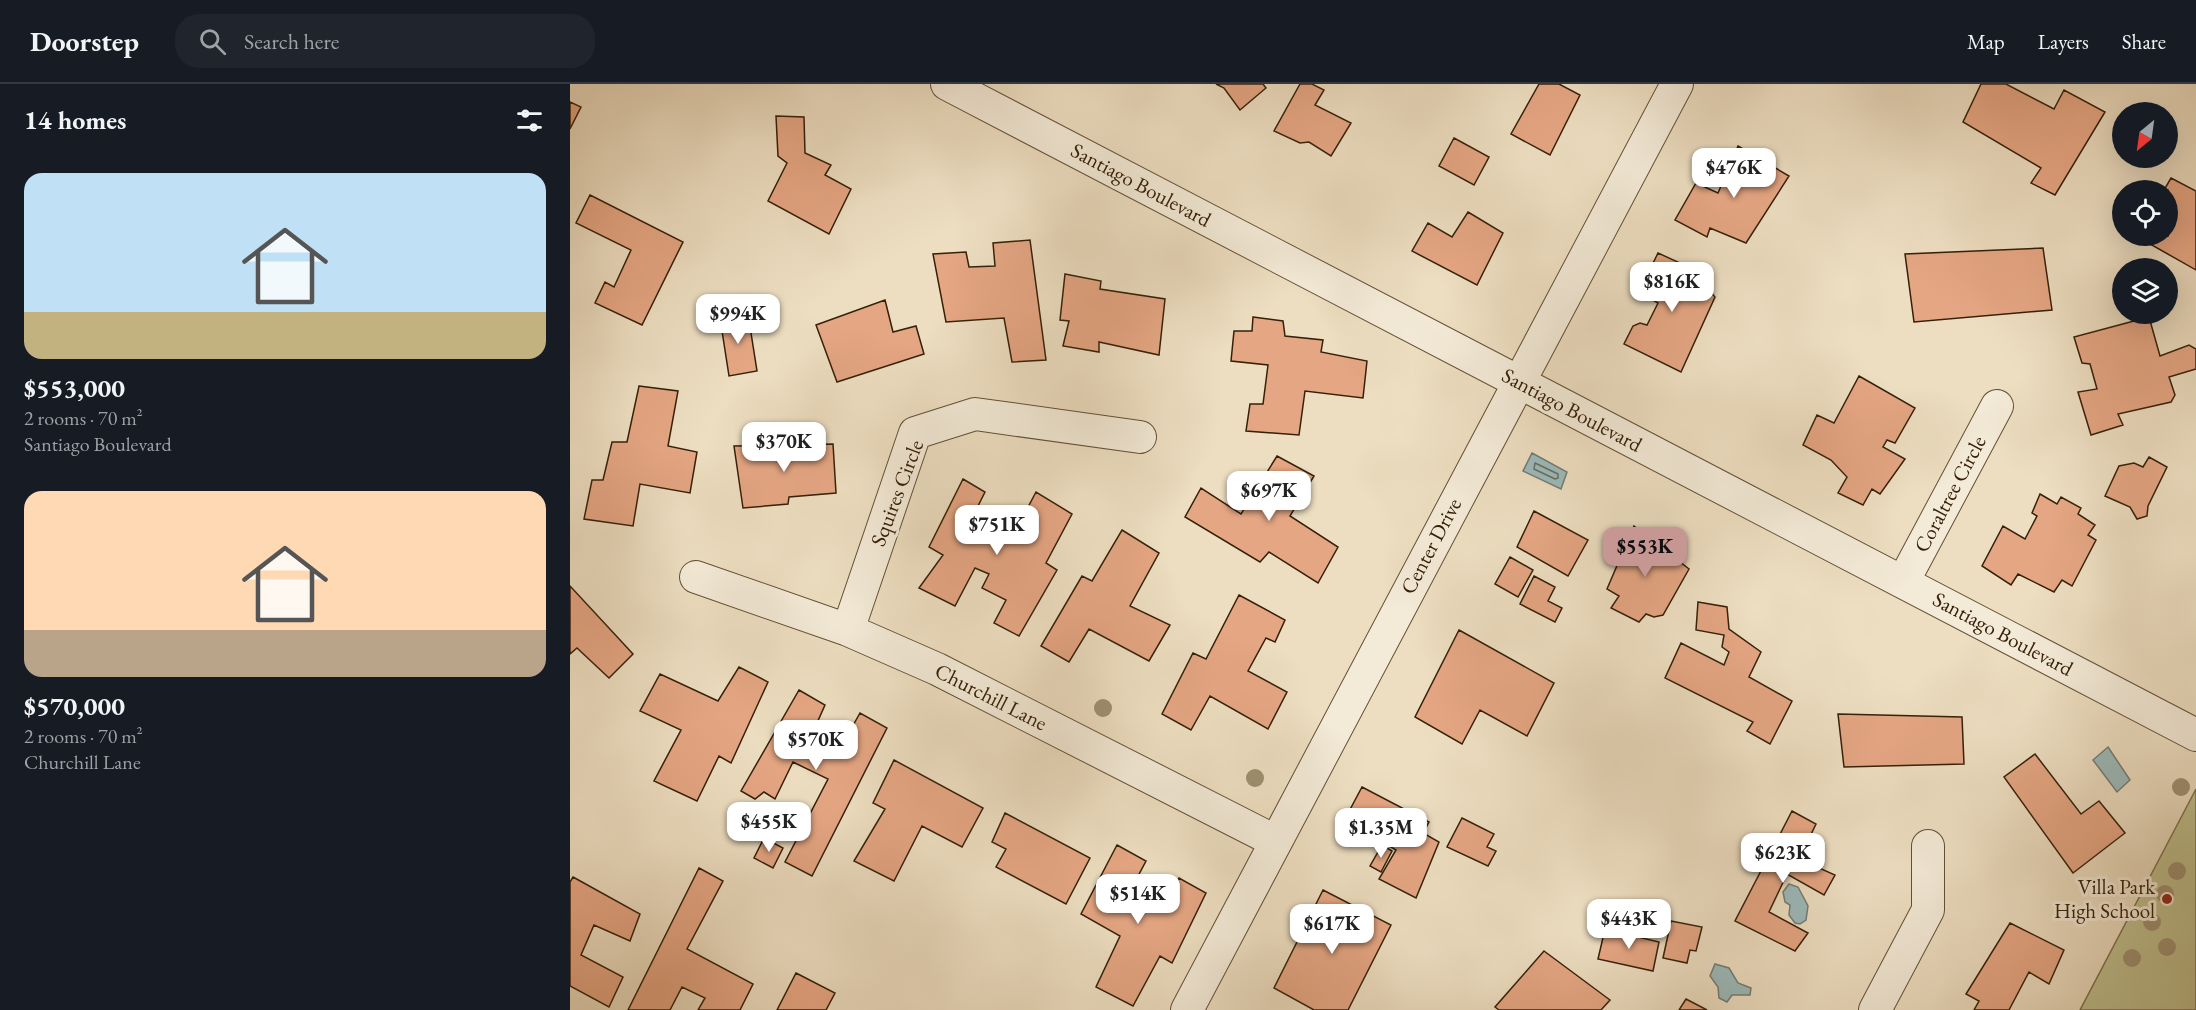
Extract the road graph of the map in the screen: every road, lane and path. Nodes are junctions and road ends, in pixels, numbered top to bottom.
1 (947, 84) edge
2 (1677, 84) edge
3 (1518, 382) junction
4 (1997, 406) dead end
5 (1140, 438) dead end
6 (696, 577) dead end
7 (1903, 582) junction
8 (848, 630) junction
9 (2196, 735) edge
10 (1275, 841) junction
11 (1928, 846) dead end
12 (1187, 1010) edge
13 (1875, 1010) edge

1 - 3 street, Santiago Boulevard
2 - 3 street, Center Drive
3 - 7 street, Santiago Boulevard
3 - 10 street, Center Drive
4 - 7 street, Coraltree Circle
5 - 8 street, Squires Circle
6 - 8 street, Churchill Lane
7 - 9 street, Santiago Boulevard
8 - 10 street, Churchill Lane
10 - 12 street, Center Drive
11 - 13 street

